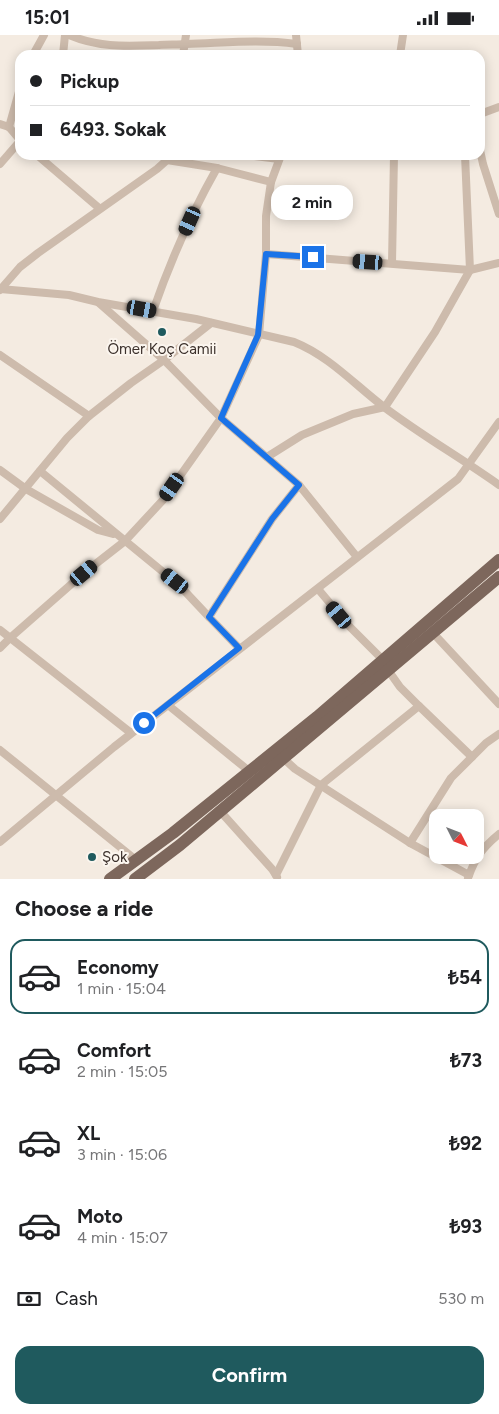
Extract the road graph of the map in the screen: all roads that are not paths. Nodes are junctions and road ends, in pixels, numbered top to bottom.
1 (44, 35) edge
2 (65, 35) edge
3 (69, 35) edge
4 (186, 35) edge
5 (296, 35) edge
6 (402, 35) edge
7 (297, 44) junction
8 (184, 45) junction
9 (36, 50) edge
10 (64, 50) edge
11 (184, 50) edge
12 (298, 50) edge
13 (400, 50) edge
14 (15, 106) edge
15 (499, 107) edge
16 (485, 112) edge
17 (0, 124) edge
18 (9, 127) junction
19 (15, 135) edge
20 (15, 147) edge
21 (43, 160) edge
22 (165, 160) edge
23 (181, 160) edge
24 (279, 160) edge
25 (394, 160) edge
26 (465, 160) edge
27 (481, 160) edge
28 (0, 164) edge
29 (217, 168) junction
30 (271, 182) junction
31 (99, 208) junction
32 (499, 214) edge
33 (266, 254) junction
34 (392, 263) junction
35 (499, 263) edge
36 (470, 270) junction
37 (0, 289) edge
38 (98, 302) junction
39 (153, 311) junction
40 (211, 323) junction
41 (258, 335) junction
42 (0, 355) edge
43 (164, 360) junction
44 (385, 407) junction
45 (89, 416) junction
46 (221, 418) junction
47 (499, 422) edge
48 (267, 457) junction
49 (469, 464) junction
50 (0, 470) edge
51 (40, 471) junction
52 (299, 485) junction
53 (499, 485) edge
54 (26, 489) junction
55 (0, 519) edge
56 (116, 535) junction
57 (125, 541) junction
58 (357, 557) junction
59 (499, 560) edge
60 (499, 577) edge
61 (318, 589) junction
62 (209, 617) junction
63 (0, 630) edge
64 (433, 633) junction
65 (10, 638) junction
66 (239, 648) junction
67 (0, 649) edge
68 (385, 665) junction
69 (499, 704) edge
70 (168, 705) junction
71 (419, 706) junction
72 (132, 733) junction
73 (499, 734) edge
74 (0, 750) edge
75 (472, 757) junction
76 (283, 758) junction
77 (249, 771) junction
78 (321, 785) junction
79 (55, 795) junction
80 (220, 811) junction
81 (499, 834) edge
82 (0, 842) edge
83 (410, 843) junction
84 (136, 860) junction
85 (140, 877) edge
86 (277, 877) edge
87 (468, 877) edge
88 (110, 879) edge

1 - 9 street
2 - 10 street
3 - 8 street
4 - 8 street
5 - 7 street
6 - 13 street
7 - 8 street
7 - 12 street
8 - 11 street
14 - 18 street
15 - 16 street
17 - 18 street
18 - 19 street
20 - 28 street
21 - 31 street
22 - 31 street
23 - 29 street
24 - 30 street
25 - 34 street
26 - 36 street
27 - 32 street
29 - 30 street
29 - 39 street
30 - 33 street
31 - 37 street
33 - 34 street
33 - 41 street
34 - 36 street
35 - 36 street
36 - 44 street
37 - 38 street
38 - 39 street
38 - 43 street
39 - 40 street
40 - 41 street
40 - 43 street
41 - 44 street
41 - 46 street
42 - 45 street
43 - 45 street
43 - 46 street
44 - 48 street
44 - 49 street
45 - 51 street
46 - 48 street
46 - 57 street
47 - 49 street
48 - 52 street
49 - 53 street
49 - 58 street
50 - 54 street
51 - 54 street
51 - 56 street
52 - 58 street
52 - 62 street
54 - 55 street
54 - 56 street
56 - 57 street
57 - 62 street
57 - 65 street
58 - 61 street
59 - 68 main road
60 - 64 main road
61 - 66 street
61 - 68 street
62 - 66 street
63 - 65 street
64 - 68 main road
64 - 69 street
65 - 67 street
65 - 72 street
66 - 70 street
68 - 71 street
68 - 76 main road
68 - 77 main road
70 - 72 street
70 - 77 street
71 - 75 street
71 - 78 street
72 - 79 street
73 - 75 street
74 - 79 street
75 - 83 street
76 - 78 street
76 - 80 main road
77 - 84 main road
78 - 83 street
78 - 86 street
79 - 82 street
79 - 84 street
80 - 85 main road
80 - 86 street
81 - 87 street
83 - 87 street
84 - 88 main road

